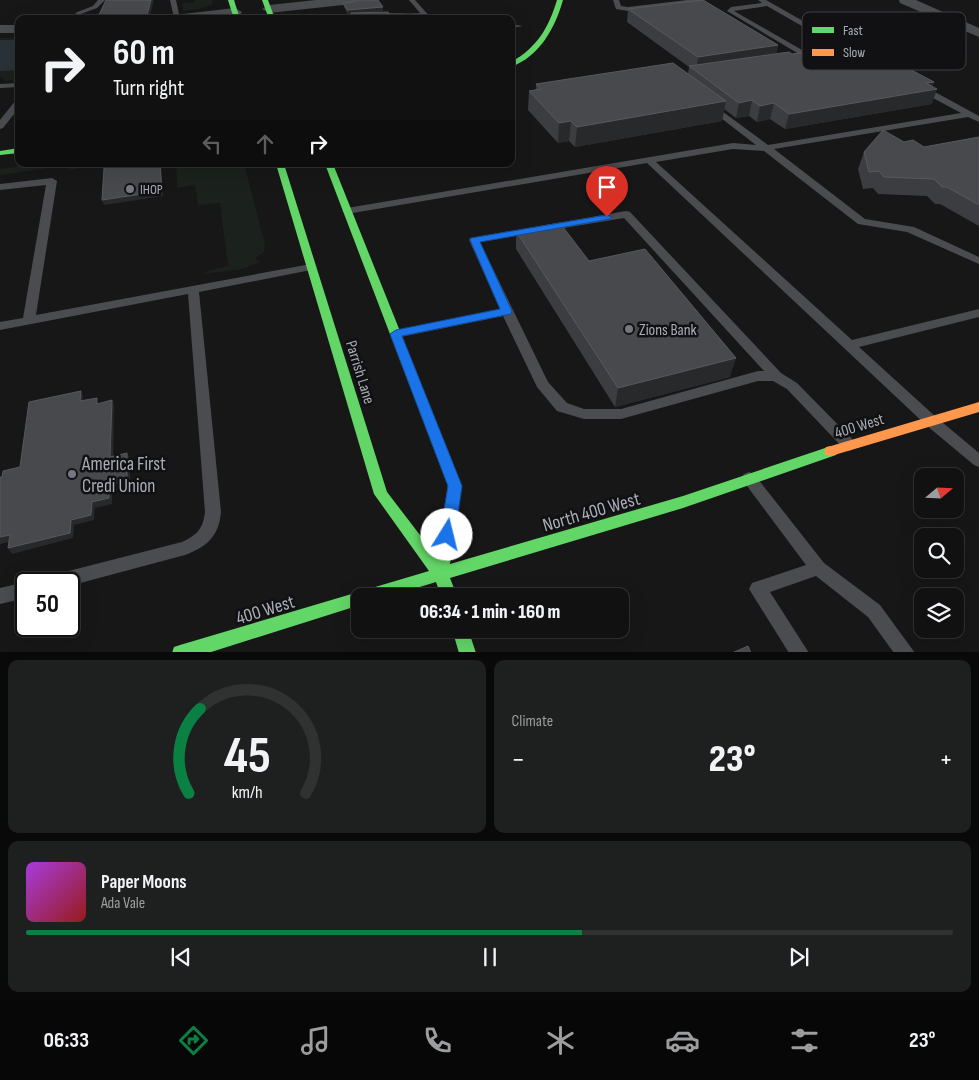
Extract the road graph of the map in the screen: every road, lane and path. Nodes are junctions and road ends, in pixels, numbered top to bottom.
1 (102, 0) edge
2 (173, 0) edge
3 (352, 0) edge
4 (412, 0) edge
5 (560, 0) edge
6 (616, 0) edge
7 (702, 0) edge
8 (904, 0) edge
9 (764, 2) edge
10 (269, 9) edge
11 (234, 10) edge
12 (931, 12) edge
13 (78, 13) edge
14 (175, 15) edge
15 (202, 15) edge
16 (378, 15) edge
17 (397, 15) edge
18 (426, 15) edge
19 (802, 23) edge
20 (515, 26) edge
21 (520, 26) dead end
22 (966, 27) edge
23 (0, 29) edge
24 (15, 29) edge
25 (979, 33) edge
26 (802, 50) edge
27 (515, 60) edge
28 (911, 83) edge
29 (15, 85) edge
30 (0, 86) edge
31 (706, 102) edge
32 (15, 107) edge
33 (0, 114) edge
34 (10, 114) junction
35 (969, 114) junction
36 (979, 119) edge
37 (0, 126) edge
38 (766, 148) junction
39 (15, 151) edge
40 (0, 153) edge
41 (650, 161) junction
42 (281, 167) edge
43 (330, 167) edge
44 (0, 187) edge
45 (348, 210) junction
46 (979, 261) edge
47 (311, 266) junction
48 (193, 289) junction
49 (507, 311) junction
50 (979, 312) edge
51 (29, 320) junction
52 (2, 325) edge
53 (396, 334) junction
54 (0, 338) edge
55 (850, 346) junction
56 (776, 376) junction
57 (979, 407) edge
58 (931, 421) junction
59 (849, 445) junction
60 (979, 460) edge
61 (749, 478) junction
62 (818, 568) junction
63 (441, 574) junction
64 (80, 576) edge
65 (394, 588) edge
66 (446, 588) edge
67 (15, 593) edge
68 (0, 596) edge
69 (351, 601) edge
70 (463, 638) edge
71 (180, 652) edge
72 (468, 652) edge
73 (800, 652) edge
74 (906, 652) edge

1 - 13 lane
2 - 14 lane
3 - 10 street
4 - 18 lane
5 - 27 main road
6 - 7 lane
8 - 12 street
9 - 19 lane
9 - 26 lane
11 - 15 street
16 - 17 lane
20 - 21 lane
22 - 25 street
23 - 24 street
28 - 35 lane
29 - 30 lane
31 - 38 lane
32 - 34 lane
33 - 34 lane
34 - 37 lane
35 - 36 lane
35 - 38 lane
38 - 41 lane
38 - 46 lane
39 - 40 main road
41 - 45 lane
41 - 55 lane
42 - 47 main road, Parrish Lane
43 - 45 main road, Parrish Lane
44 - 51 lane
45 - 53 main road, Parrish Lane
47 - 48 lane
47 - 63 main road, Parrish Lane
48 - 51 lane
48 - 64 lane
49 - 53 lane
49 - 56 lane
49 - 56 lane
50 - 55 lane
51 - 52 lane
52 - 54 lane
53 - 63 main road, Parrish Lane
55 - 58 lane
56 - 59 lane
57 - 58 main road, 400 West
58 - 59 main road, 400 West
58 - 60 lane
59 - 61 main road, 400 West
61 - 62 lane
61 - 63 main road, North 400 West
62 - 73 lane
62 - 74 lane
63 - 65 main road
63 - 66 main road, Parrish Lane
67 - 68 lane
69 - 71 main road, 400 West
70 - 72 main road

